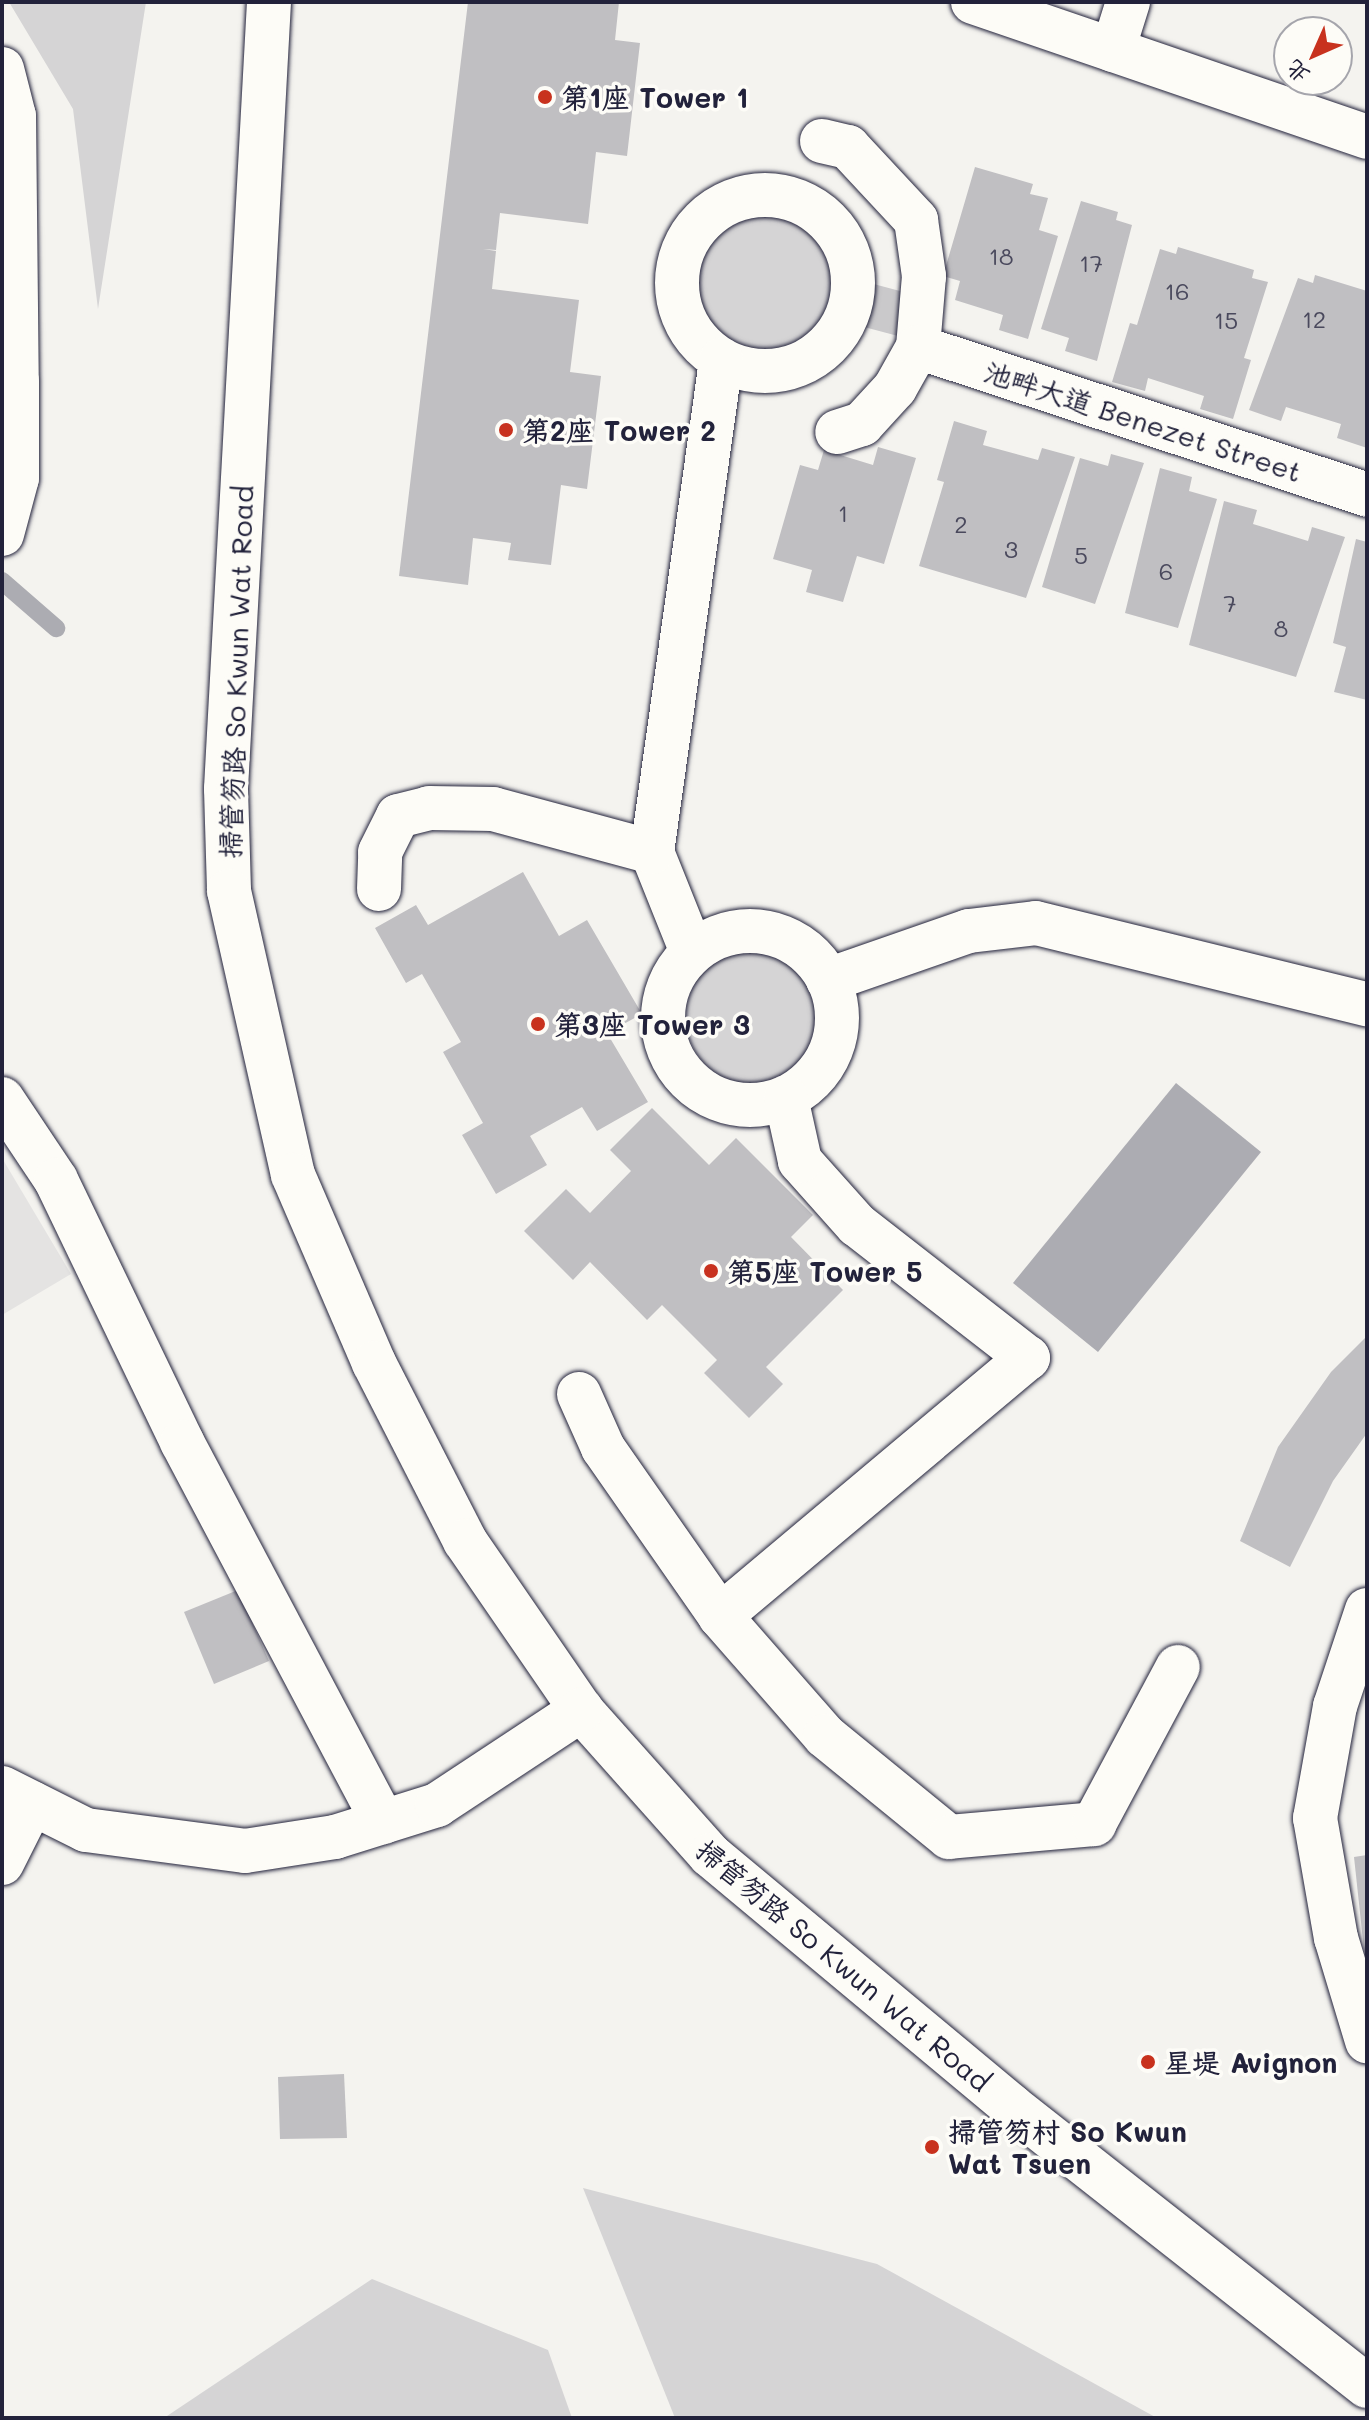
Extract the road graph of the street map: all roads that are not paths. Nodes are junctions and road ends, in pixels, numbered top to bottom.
1 (269, 2) edge
2 (973, 2) edge
3 (1128, 2) edge
4 (1113, 50) junction
5 (2, 69) edge
6 (1367, 137) edge
7 (822, 141) dead end
8 (918, 347) junction
9 (721, 360) junction
10 (10, 377) edge
11 (837, 432) dead end
12 (1367, 495) edge
13 (2, 534) edge
14 (652, 852) junction
15 (379, 889) dead end
16 (692, 952) junction
17 (828, 980) junction
18 (1367, 1004) edge
19 (786, 1098) junction
20 (2, 1099) edge
21 (579, 1394) dead end
22 (1367, 1610) edge
23 (720, 1616) junction
24 (1178, 1667) dead end
25 (581, 1710) junction
26 (17, 1796) edge
27 (383, 1822) junction
28 (2, 1863) edge
29 (1367, 2041) edge
30 (1367, 2386) edge

1 - 25 street, 掃管笏路 So Kwun Wat Road
2 - 4 street
3 - 4 street
4 - 6 street
5 - 10 street
7 - 8 street
8 - 11 street
8 - 12 street, 池畔大道 Benezet Street
9 - 9 street
9 - 14 street
10 - 13 street
14 - 15 street
14 - 16 street
16 - 17 street
16 - 19 street
17 - 18 street
17 - 19 street
19 - 23 street
20 - 27 street
21 - 23 street
22 - 29 street
23 - 24 street
25 - 27 street
25 - 30 street, 掃管笏路 So Kwun Wat Road
26 - 27 street
26 - 28 street

